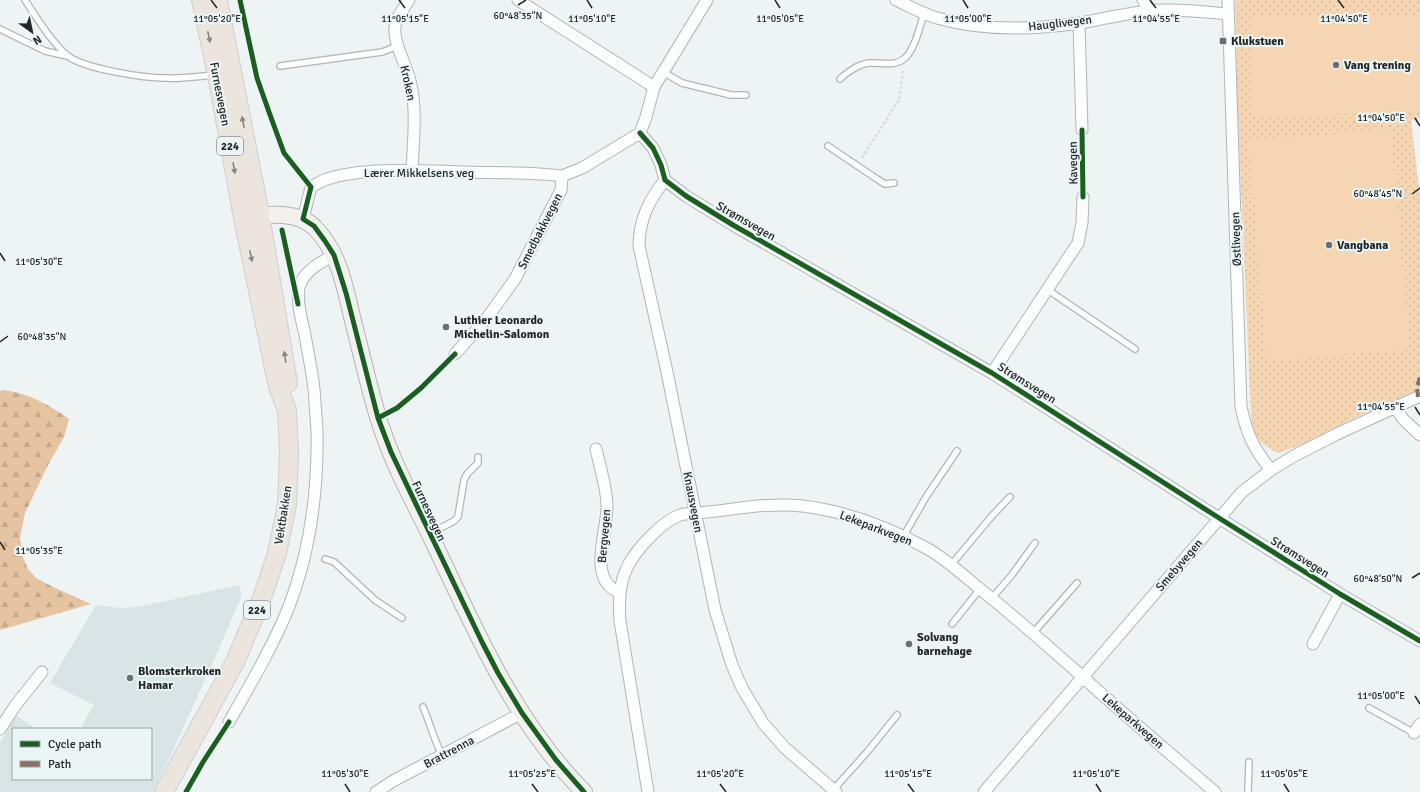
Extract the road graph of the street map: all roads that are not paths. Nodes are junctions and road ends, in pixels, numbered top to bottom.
1 (25, 0) edge
2 (201, 0) edge
3 (218, 0) edge
4 (409, 0) edge
5 (518, 0) edge
6 (708, 0) edge
7 (896, 0) edge
8 (1143, 0) edge
9 (1228, 0) edge
10 (1149, 11) junction
11 (924, 13) junction
12 (1229, 14) junction
13 (1079, 23) junction
14 (0, 29) edge
15 (398, 46) junction
16 (69, 57) junction
17 (280, 66) dead end
18 (663, 72) junction
19 (225, 74) junction
20 (840, 79) dead end
21 (654, 87) junction
22 (746, 95) dead end
23 (1082, 130) dead end
24 (640, 133) junction
25 (828, 146) dead end
26 (412, 171) junction
27 (562, 176) junction
28 (665, 180) junction
29 (894, 183) dead end
30 (1083, 196) dead end
31 (260, 215) junction
32 (242, 218) junction
33 (302, 219) junction
34 (334, 255) junction
35 (1048, 290) junction
36 (1135, 349) dead end
37 (455, 354) dead end
38 (992, 373) junction
39 (1420, 396) edge
40 (1395, 407) junction
41 (287, 410) junction
42 (1420, 435) edge
43 (596, 449) dead end
44 (957, 451) dead end
45 (478, 457) dead end
46 (1271, 470) junction
47 (1010, 497) dead end
48 (696, 514) junction
49 (1219, 518) junction
50 (429, 533) junction
51 (903, 537) junction
52 (1035, 543) dead end
53 (325, 559) dead end
54 (951, 565) junction
55 (1077, 583) dead end
56 (980, 589) junction
57 (619, 592) junction
58 (1340, 594) junction
59 (992, 598) junction
60 (402, 618) dead end
61 (952, 624) dead end
62 (1033, 633) junction
63 (1420, 642) edge
64 (1313, 644) dead end
65 (42, 672) dead end
66 (1082, 677) junction
67 (423, 707) dead end
68 (1369, 708) dead end
69 (522, 712) junction
70 (897, 715) dead end
71 (229, 722) dead end
72 (1417, 728) edge
73 (0, 729) edge
74 (442, 755) junction
75 (1249, 762) dead end
76 (834, 791) edge
77 (164, 792) edge
78 (376, 792) edge
79 (584, 792) edge
80 (648, 792) edge
81 (984, 792) edge
82 (1214, 792) edge
83 (1248, 792) edge

1 - 16 lane
2 -> 19 main road, Furnesvegen / 224
3 - 19 main road, Furnesvegen / 224
4 - 15 street, Kroken
5 - 21 street
6 - 18 street
7 - 11 street, Hauglivegen
8 - 10 street
9 - 12 street, Østlivegen
10 - 12 street, Hauglivegen
10 - 13 street, Hauglivegen
11 - 13 street, Hauglivegen
11 - 20 lane
12 - 46 street, Østlivegen
13 - 23 street, Kavegen
14 - 16 lane
15 - 17 lane
15 - 26 street, Kroken
16 - 19 lane
18 - 21 street
18 - 22 lane
31 -> 19 main road, Furnesvegen / 224
19 -> 32 main road, Furnesvegen / 224
21 - 24 street
24 - 27 street, Smedbakkvegen
24 - 28 street
25 - 29 lane
26 - 27 street, Lærer Mikkelsens veg
26 - 33 street, Lærer Mikkelsens veg
27 - 37 street, Smedbakkvegen
28 - 38 street, Strømsvegen
28 - 48 street, Knausvegen
30 - 35 street, Kavegen
31 - 32 street, Furnesvegen
31 - 33 street, Furnesvegen
41 -> 31 main road, Furnesvegen / 224
32 -> 41 main road, Vektbakken / 224
33 - 34 street, Furnesvegen
34 - 50 street, Furnesvegen
34 - 71 street
35 - 36 lane
35 - 38 street, Kavegen
38 - 49 street, Strømsvegen
39 - 40 street, Smebyvegen
40 - 42 street
40 - 46 street, Smebyvegen
41 - 77 main road, Vektbakken / 224
43 - 57 street, Bergvegen
44 - 51 lane
45 - 50 lane
46 - 49 street, Smebyvegen
47 - 54 lane
48 - 51 street, Lekeparkvegen
48 - 57 street, Lekeparkvegen
48 - 76 street, Knausvegen
49 - 58 street, Strømsvegen
49 - 66 street, Smebyvegen
50 - 69 street, Furnesvegen
51 - 54 street, Lekeparkvegen
52 - 59 lane
53 - 60 lane
54 - 56 street, Lekeparkvegen
55 - 62 lane
56 - 59 street, Lekeparkvegen
56 - 61 lane
57 - 80 street, Lekeparkvegen
58 - 63 street, Strømsvegen
58 - 64 street
59 - 62 street, Lekeparkvegen
62 - 66 street, Lekeparkvegen
65 - 73 street
66 - 81 street, Smebyvegen
66 - 82 street, Lekeparkvegen
67 - 74 lane
68 - 72 lane
69 - 74 street, Brattrenna
69 - 79 street, Furnesvegen
70 - 76 lane
74 - 78 street, Brattrenna
75 - 83 lane

